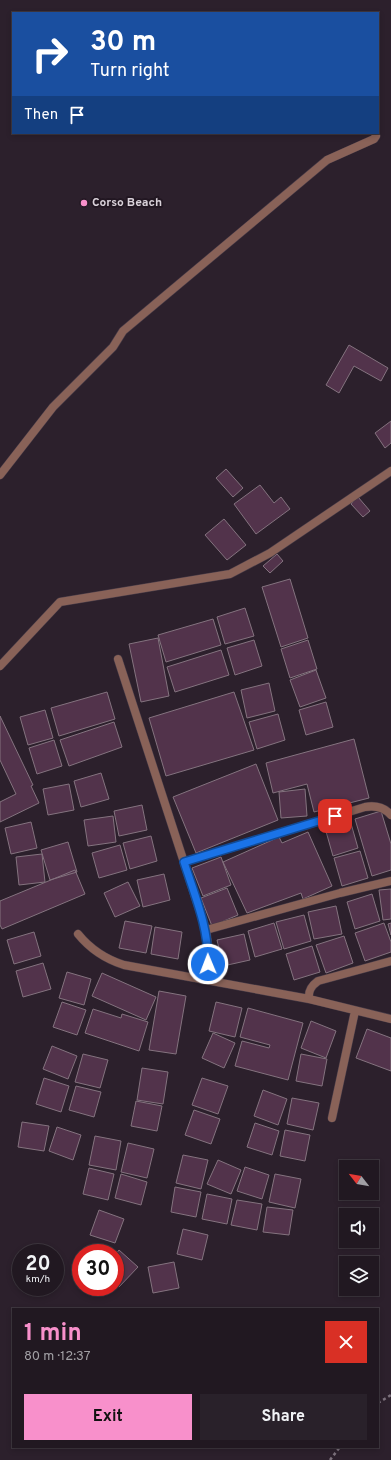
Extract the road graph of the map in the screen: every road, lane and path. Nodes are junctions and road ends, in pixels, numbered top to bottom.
1 (376, 136) dead end
2 (391, 471) edge
3 (0, 475) edge
4 (118, 658) dead end
5 (0, 666) edge
6 (391, 815) edge
7 (184, 862) junction
8 (391, 880) edge
9 (206, 930) junction
10 (78, 934) dead end
11 (391, 961) edge
12 (206, 980) junction
13 (309, 1000) junction
14 (355, 1011) junction
15 (391, 1019) edge
16 (332, 1118) dead end
17 (391, 1395) edge
18 (379, 1402) edge
19 (339, 1448) edge
20 (330, 1460) edge

1 - 3 street
2 - 5 street
4 - 7 street
6 - 7 street
7 - 9 street
8 - 9 street
9 - 12 street
10 - 12 street
11 - 13 street
12 - 13 street
13 - 14 street
14 - 15 street
14 - 16 street
17 - 18 path
19 - 20 path

